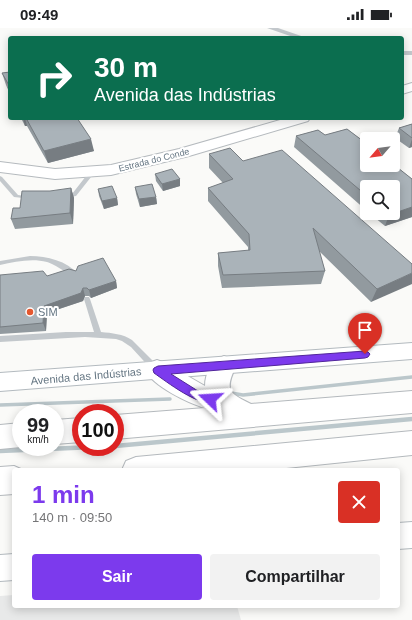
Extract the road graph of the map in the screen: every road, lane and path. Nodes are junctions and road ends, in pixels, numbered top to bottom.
1 (271, 28) edge
2 (297, 36) edge
3 (296, 120) edge
4 (0, 167) edge
5 (92, 172) junction
6 (0, 178) edge
7 (60, 197) edge
8 (37, 198) edge
9 (0, 263) edge
10 (76, 275) edge
11 (87, 299) dead end
12 (98, 334) junction
13 (0, 340) edge
14 (412, 351) edge
15 (224, 366) junction
16 (158, 370) junction
17 (0, 382) edge
18 (412, 402) edge
19 (226, 404) junction
20 (249, 416) junction
21 (124, 426) edge
22 (12, 436) edge
23 (0, 437) edge
24 (412, 443) edge
25 (156, 468) edge
26 (12, 480) edge
27 (0, 481) edge
28 (412, 535) edge
29 (400, 536) edge
30 (12, 567) edge
31 (0, 568) edge

1 - 2 street
3 - 5 main road, Estrada do Conde
4 - 5 main road, Estrada do Conde
5 - 7 lane
6 - 8 lane
9 - 10 lane
11 - 12 lane
12 - 13 lane
12 - 16 lane
14 - 15 main road, Avenida das Indústrias
15 - 16 main road, Avenida das Indústrias
15 - 19 main road
16 - 17 main road, Avenida das Indústrias
16 - 19 main road
18 - 20 main road
19 - 20 main road
20 - 21 main road
22 - 23 main road
24 - 25 main road
26 - 27 main road
28 - 29 main road
30 - 31 main road

